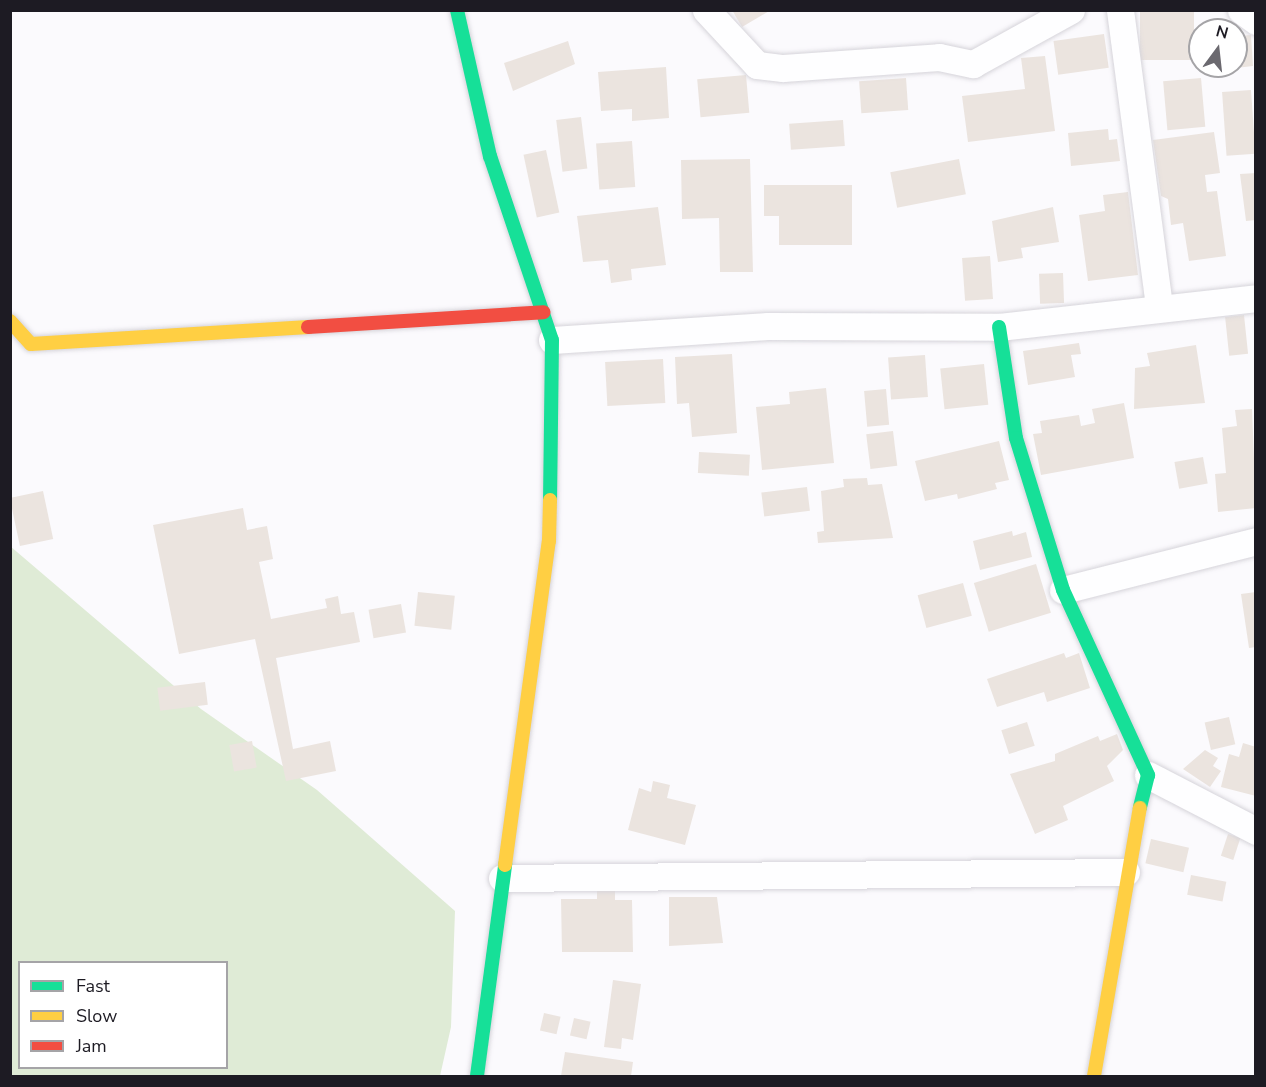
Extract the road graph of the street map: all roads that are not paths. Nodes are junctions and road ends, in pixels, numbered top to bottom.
1 (457, 10) edge
2 (706, 10) edge
3 (1071, 10) edge
4 (1120, 10) edge
5 (1241, 10) edge
6 (1256, 21) edge
7 (1256, 298) edge
8 (1159, 305) junction
9 (544, 312) junction
10 (10, 321) edge
11 (999, 327) junction
12 (552, 339) junction
13 (1256, 541) edge
14 (1063, 590) junction
15 (1148, 775) junction
16 (1256, 831) edge
17 (1126, 872) junction
18 (502, 878) junction
19 (477, 1077) edge
20 (1094, 1077) edge

1 - 9 street
2 - 3 street
4 - 8 street
5 - 6 street
7 - 8 street
8 - 11 street
9 - 10 street
9 - 12 street
11 - 12 street
11 - 14 street
12 - 18 street
13 - 14 street
14 - 15 street
15 - 16 street
15 - 17 street
17 - 18 street
17 - 20 street
18 - 19 street

